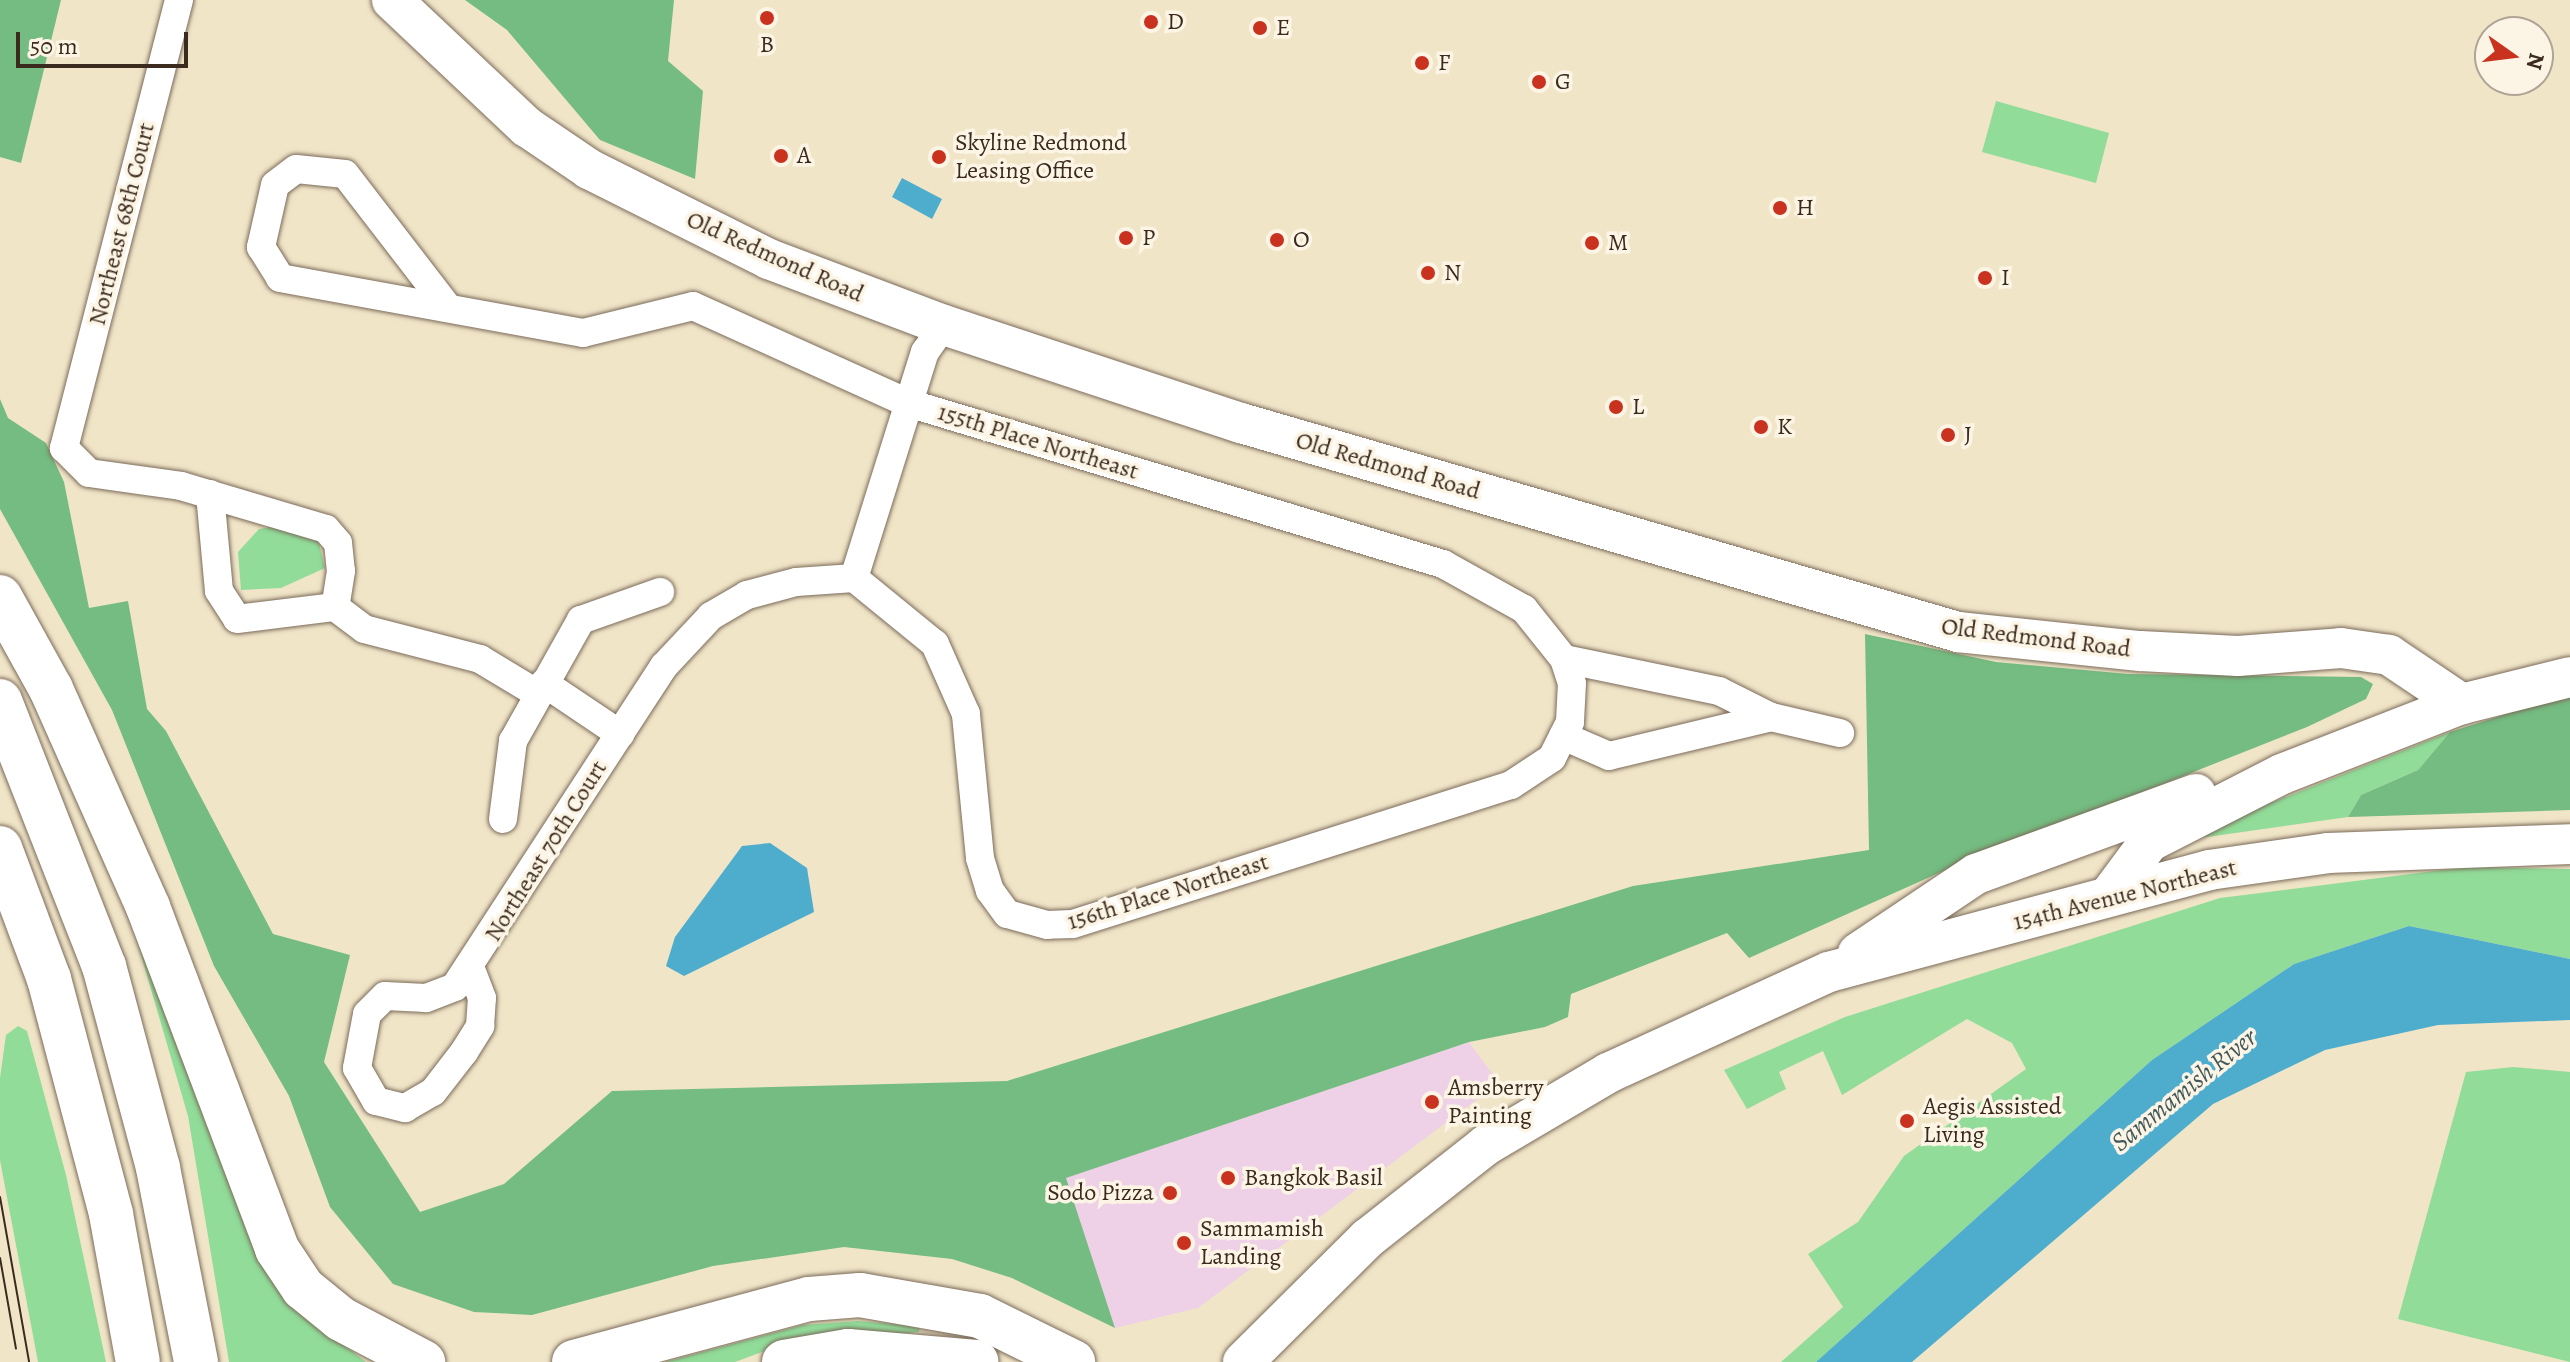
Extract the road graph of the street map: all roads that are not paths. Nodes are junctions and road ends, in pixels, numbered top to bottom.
1 (179, 0) edge
2 (392, 0) edge
3 (446, 305) junction
4 (944, 325) junction
5 (908, 403) junction
6 (210, 494) junction
7 (854, 578) junction
8 (660, 592) dead end
9 (0, 597) edge
10 (335, 607) junction
11 (1564, 659) junction
12 (2570, 677) edge
13 (541, 688) junction
14 (0, 701) edge
15 (1571, 703) joint
16 (2462, 704) junction
17 (1771, 717) junction
18 (1840, 733) dead end
19 (620, 734) junction
20 (1563, 736) junction
21 (2282, 774) junction
22 (503, 819) dead end
23 (2570, 844) edge
24 (0, 848) edge
25 (2109, 896) junction
26 (471, 969) junction
27 (1829, 972) junction
28 (138, 1362) edge
29 (196, 1362) edge
30 (423, 1362) edge
31 (574, 1362) edge
32 (784, 1362) edge
33 (977, 1362) edge
34 (1073, 1362) edge
35 (1243, 1362) edge

1 - 6 street, Northeast 68th Court
2 - 4 main road, Old Redmond Road
3 - 3 street, 155th Place Northeast
3 - 5 street, 155th Place Northeast
4 - 5 street
4 - 16 main road, Old Redmond Road
5 - 7 street
5 - 11 street, 155th Place Northeast
6 - 10 street
6 - 10 street
7 - 19 street
7 - 20 street, 156th Place Northeast
8 - 13 street
9 - 30 highway
10 - 13 street
11 - 15 street, 155th Place Northeast
11 - 17 street
12 - 16 main road
13 - 19 street
13 - 22 street
14 - 29 highway
15 - 20 street, 156th Place Northeast
16 - 21 main road
17 - 18 street
17 - 20 street
19 - 26 street, Northeast 70th Court
21 - 25 main road
21 - 27 main road
23 - 25 main road, 154th Avenue Northeast
24 - 28 highway
25 - 27 main road, 154th Avenue Northeast
26 - 26 street, Northeast 70th Court
27 - 35 main road
31 - 34 highway
32 - 33 highway

